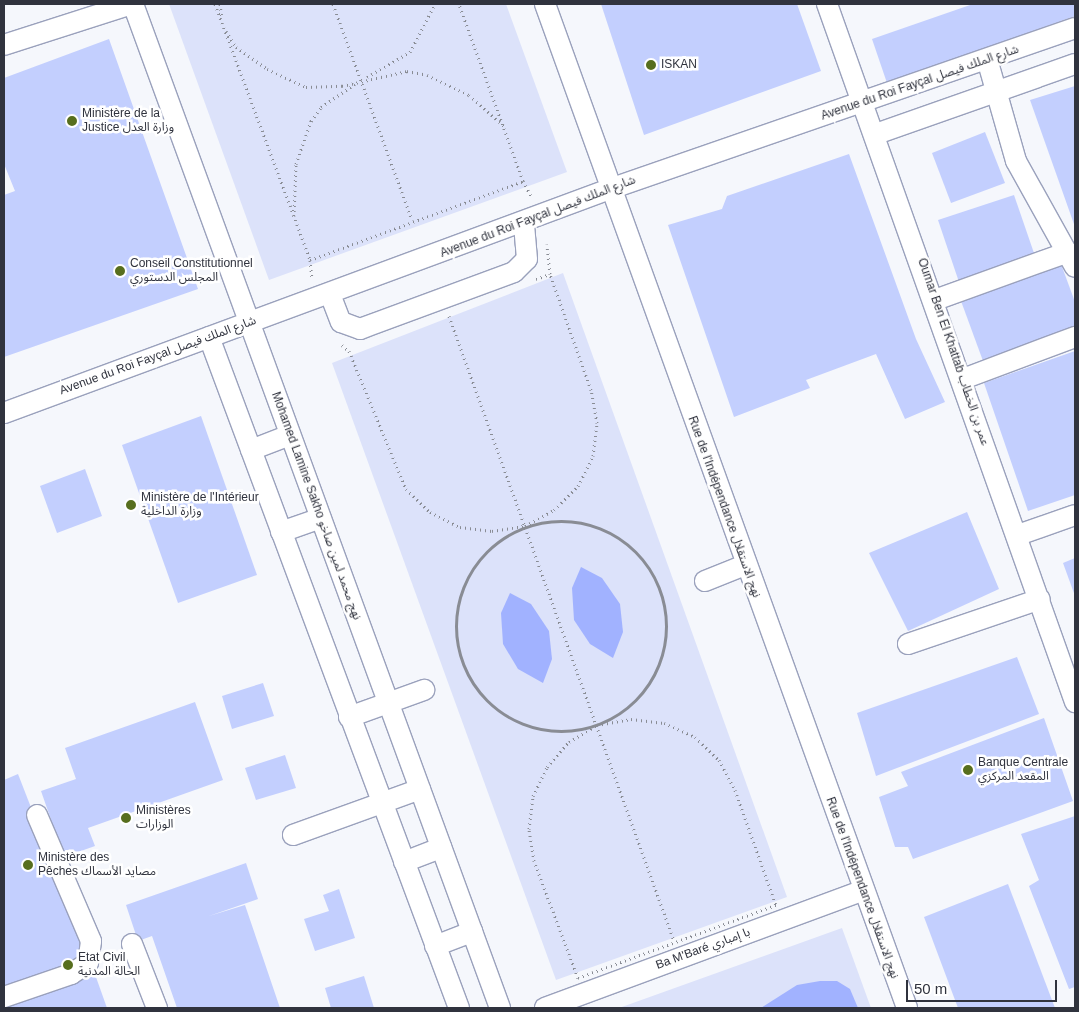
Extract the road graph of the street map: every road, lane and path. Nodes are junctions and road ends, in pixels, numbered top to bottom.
1 (132, 4) edge
2 (214, 4) edge
3 (220, 4) edge
4 (333, 4) edge
5 (435, 4) edge
6 (459, 4) edge
7 (546, 4) edge
8 (827, 4) edge
9 (222, 24) junction
10 (1075, 28) edge
11 (4, 45) edge
12 (988, 59) junction
13 (1075, 64) edge
14 (361, 80) junction
15 (997, 91) junction
16 (865, 102) junction
17 (506, 128) junction
18 (876, 134) junction
19 (610, 189) junction
20 (294, 219) junction
21 (412, 220) junction
22 (524, 224) junction
23 (1072, 259) edge
24 (550, 274) dead end
25 (330, 294) junction
26 (935, 300) junction
27 (448, 313) dead end
28 (248, 323) junction
29 (209, 337) junction
30 (1075, 337) edge
31 (349, 351) dead end
32 (963, 380) junction
33 (4, 413) edge
34 (290, 435) junction
35 (250, 450) junction
36 (1075, 515) edge
37 (321, 518) junction
38 (525, 526) junction
39 (281, 532) junction
40 (1018, 535) junction
41 (745, 565) junction
42 (705, 581) dead end
43 (1040, 599) junction
44 (908, 644) dead end
45 (424, 690) dead end
46 (1075, 702) edge
47 (389, 703) junction
48 (349, 716) junction
49 (597, 725) junction
50 (420, 789) junction
51 (382, 805) junction
52 (37, 815) dead end
53 (293, 835) dead end
54 (441, 848) junction
55 (404, 862) junction
56 (861, 891) junction
57 (776, 905) dead end
58 (472, 932) junction
59 (132, 944) dead end
60 (435, 946) junction
61 (680, 958) junction
62 (578, 978) dead end
63 (4, 997) edge
64 (157, 1008) edge
65 (459, 1008) edge
66 (500, 1008) edge
67 (546, 1008) edge
68 (907, 1008) edge

1 - 11 street
1 - 28 street, Mohamed Lamine Sakho نهج محمد لمين صاخو
2 - 9 path
3 - 9 path
4 - 14 path
5 - 14 path
6 - 17 path
7 - 19 street, Rue de l'Indépendance نهج الاستقلال
8 - 16 street, Oumar Ben El Khattab عمر بن الخطاب
9 - 14 path
9 - 20 path
10 - 12 street, Avenue du Roi Fayçal شارع الملك فيصل
12 - 15 street
12 - 16 street, Avenue du Roi Fayçal شارع الملك فيصل
13 - 15 street
14 - 17 path
14 - 20 path
14 - 21 path
15 - 18 street
15 - 23 street
16 - 18 street, Oumar Ben El Khattab عمر بن الخطاب
16 - 19 street, Avenue du Roi Fayçal شارع الملك فيصل
17 - 21 path
18 - 26 street, Oumar Ben El Khattab عمر بن الخطاب
19 - 22 street, Avenue du Roi Fayçal شارع الملك فيصل
19 - 41 street, Rue de l'Indépendance نهج الاستقلال
20 - 21 path
22 - 25 street, Avenue du Roi Fayçal شارع الملك فيصل
22 - 25 street
23 - 26 street
24 - 38 path
25 - 28 street, Avenue du Roi Fayçal شارع الملك فيصل
26 - 32 street, Oumar Ben El Khattab عمر بن الخطاب
27 - 38 path
28 - 29 street, Avenue du Roi Fayçal شارع الملك فيصل
28 - 34 street, Mohamed Lamine Sakho نهج محمد لمين صاخو
29 - 33 street, Avenue du Roi Fayçal شارع الملك فيصل
29 - 35 street
30 - 32 street
31 - 38 path
32 - 40 street, Oumar Ben El Khattab عمر بن الخطاب
34 - 35 street
34 - 37 street, Mohamed Lamine Sakho نهج محمد لمين صاخو
35 - 39 street
36 - 40 street
37 - 39 street
37 - 47 street, Mohamed Lamine Sakho نهج محمد لمين صاخو
38 - 49 path
38 - 49 path
38 - 49 path
39 - 48 street
40 - 43 street, Oumar Ben El Khattab عمر بن الخطاب
41 - 42 street
41 - 56 street, Rue de l'Indépendance نهج الاستقلال
43 - 44 street
43 - 46 street, Oumar Ben El Khattab عمر بن الخطاب
45 - 47 street
47 - 48 street
47 - 50 street, Mohamed Lamine Sakho نهج محمد لمين صاخو
48 - 51 street
49 - 57 path
49 - 61 path
49 - 62 path
50 - 51 street
50 - 54 street, Mohamed Lamine Sakho نهج محمد لمين صاخو
51 - 53 street
51 - 55 street
52 - 63 street
54 - 55 street
54 - 58 street, Mohamed Lamine Sakho نهج محمد لمين صاخو
55 - 60 street
56 - 61 street, Ba M'Baré با إمباري
56 - 68 street, Rue de l'Indépendance نهج الاستقلال
58 - 60 street
58 - 66 street, Mohamed Lamine Sakho نهج محمد لمين صاخو
59 - 64 street
60 - 65 street
61 - 67 street, Ba M'Baré با إمباري

